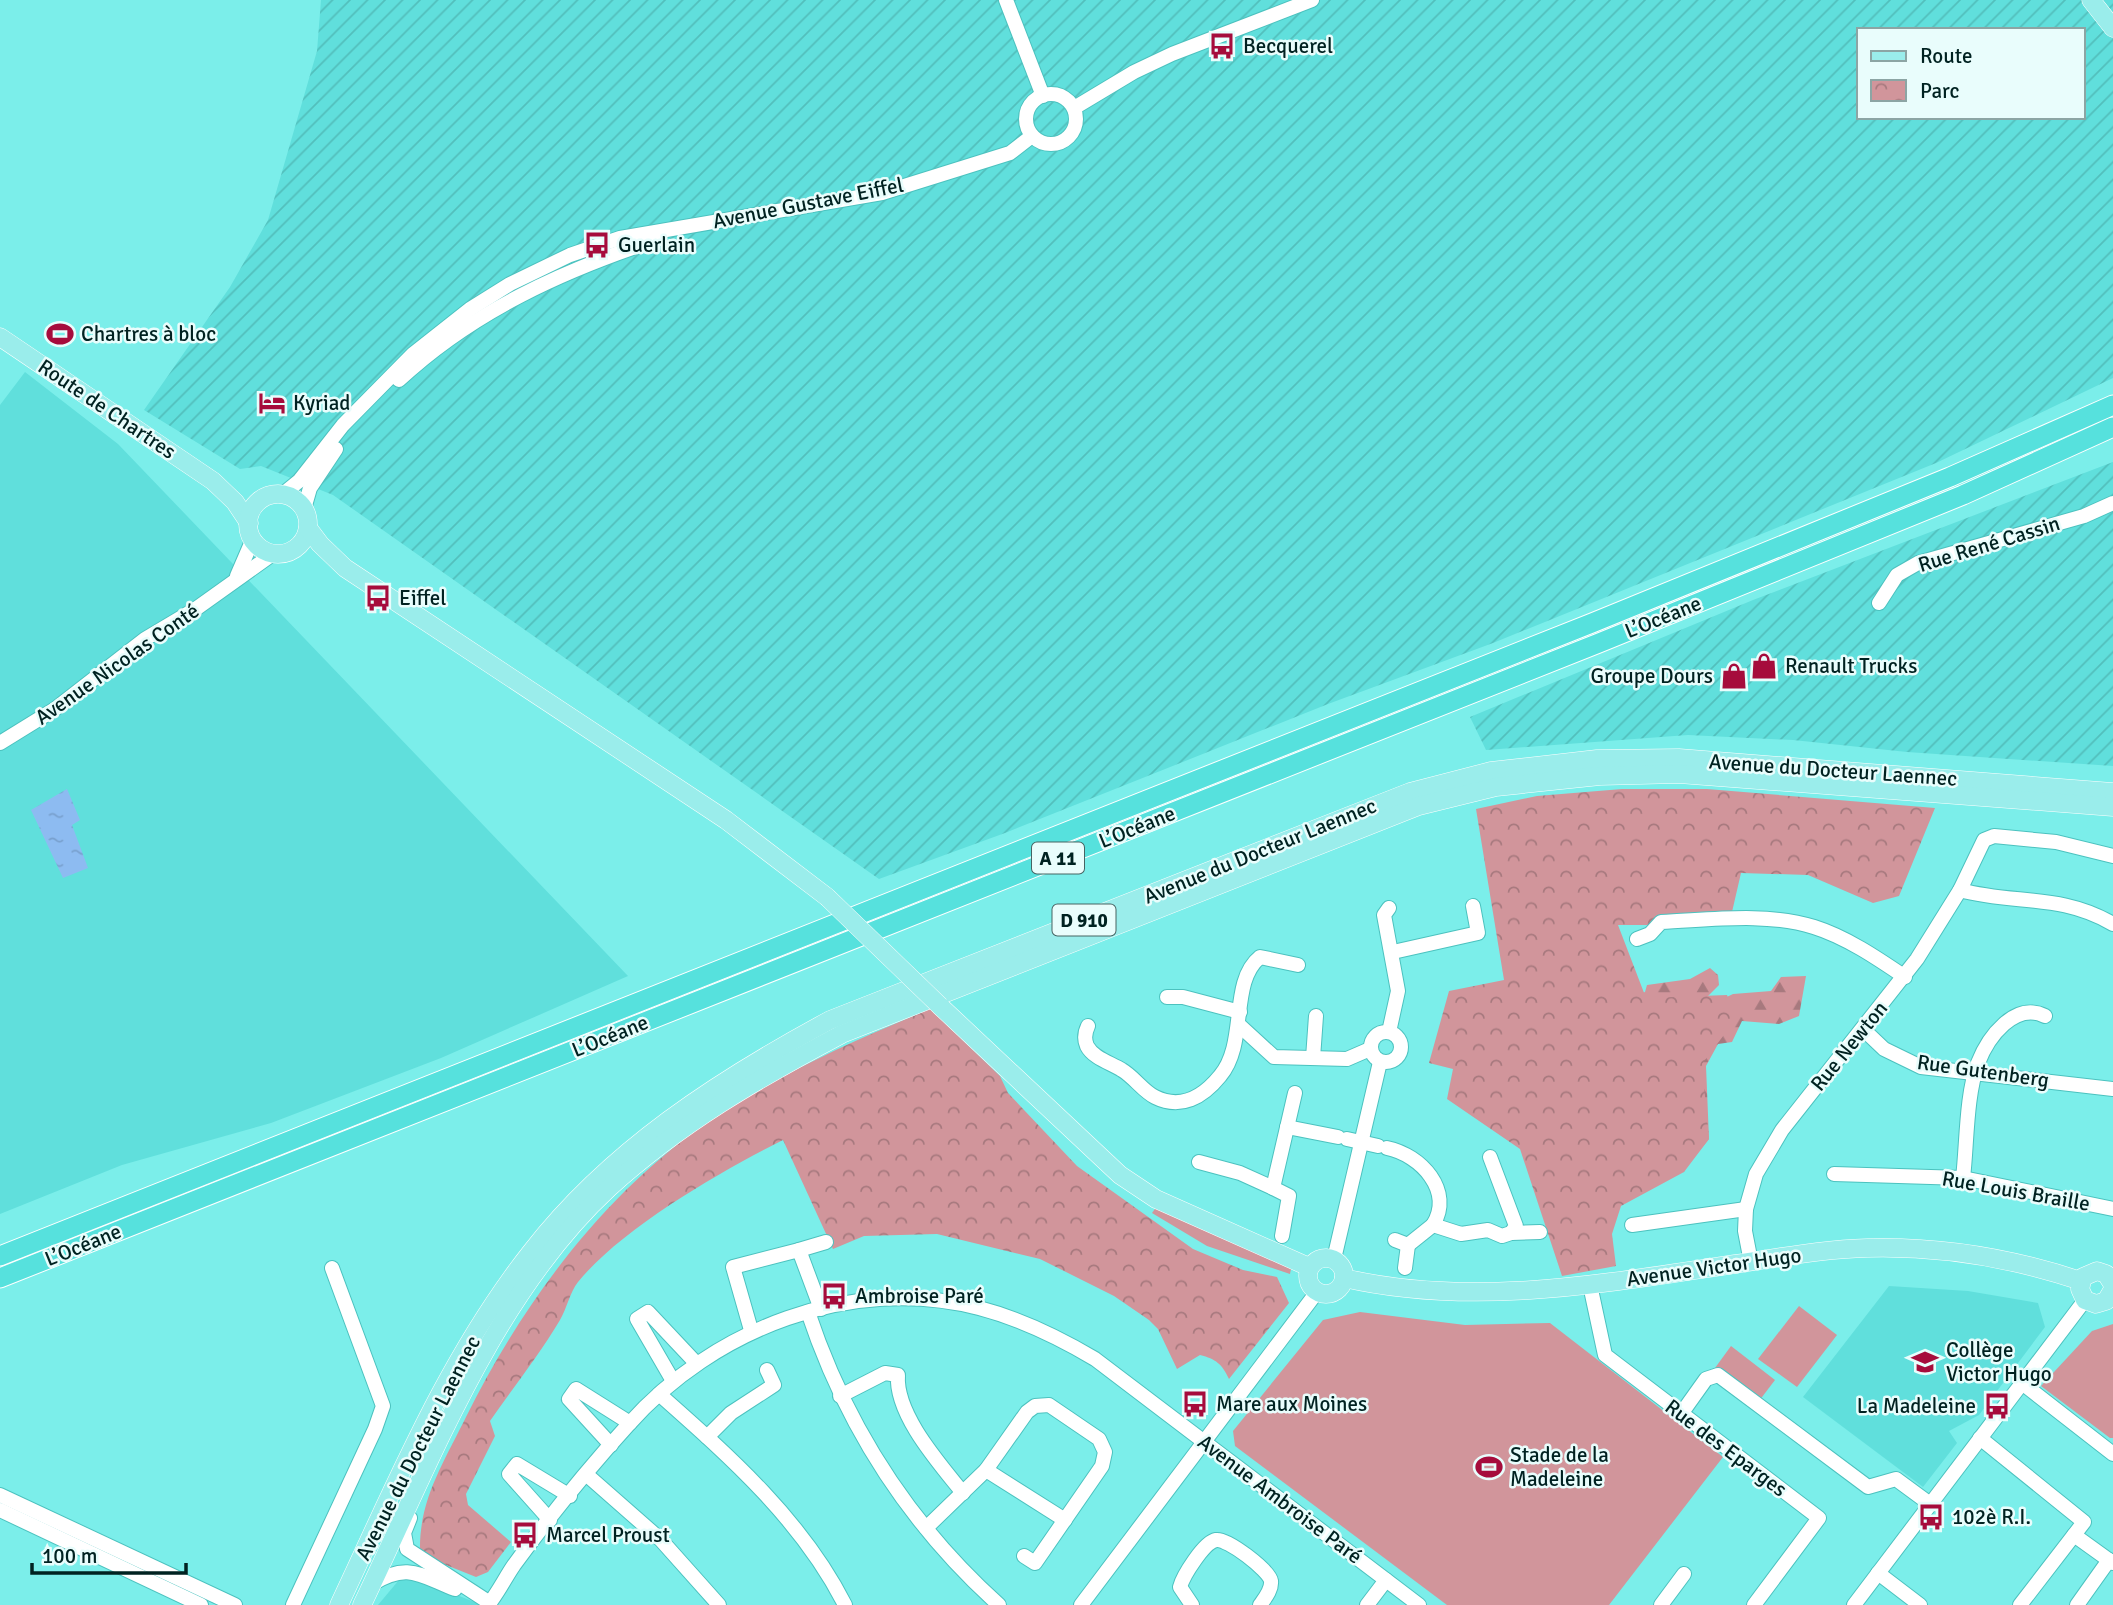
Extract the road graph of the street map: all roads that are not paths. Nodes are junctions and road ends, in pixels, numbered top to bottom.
1 (1006, 0) edge
2 (1312, 0) edge
3 (2091, 0) edge
4 (2113, 28) edge
5 (1042, 96) junction
6 (1074, 108) junction
7 (1032, 136) junction
8 (699, 225) junction
9 (573, 261) dead end
10 (551, 279) junction
11 (0, 337) edge
12 (2113, 405) edge
13 (2113, 427) edge
14 (213, 481) junction
15 (274, 496) junction
16 (2113, 503) edge
17 (304, 509) junction
18 (308, 527) junction
19 (251, 531) junction
20 (293, 550) junction
21 (274, 554) junction
22 (345, 568) junction
23 (233, 584) junction
24 (1880, 603) dead end
25 (0, 743) edge
26 (2113, 792) edge
27 (2113, 807) edge
28 (2113, 856) edge
29 (1960, 890) junction
30 (1473, 906) dead end
31 (1389, 908) dead end
32 (2113, 924) edge
33 (1637, 939) dead end
34 (1393, 952) junction
35 (1298, 965) dead end
36 (1905, 977) junction
37 (1167, 998) dead end
38 (1316, 1016) dead end
39 (2045, 1016) dead end
40 (1240, 1018) junction
41 (1088, 1026) dead end
42 (1863, 1029) junction
43 (1388, 1032) junction
44 (1370, 1049) junction
45 (1313, 1058) junction
46 (1380, 1062) junction
47 (1976, 1074) junction
48 (2113, 1090) edge
49 (1295, 1093) dead end
50 (1287, 1127) junction
51 (1362, 1143) junction
52 (1490, 1157) dead end
53 (1199, 1162) dead end
54 (1834, 1174) dead end
55 (1963, 1178) junction
56 (1273, 1188) junction
57 (1746, 1209) junction
58 (2113, 1209) edge
59 (1433, 1226) junction
60 (1632, 1226) dead end
61 (1540, 1232) dead end
62 (1511, 1233) junction
63 (1282, 1236) dead end
64 (826, 1242) dead end
65 (799, 1250) junction
66 (0, 1256) edge
67 (1334, 1259) junction
68 (1751, 1262) junction
69 (1309, 1267) junction
70 (332, 1268) dead end
71 (1405, 1268) dead end
72 (0, 1278) edge
73 (1344, 1278) junction
74 (2111, 1279) edge
75 (2081, 1281) junction
76 (1590, 1285) junction
77 (1317, 1292) junction
78 (2085, 1300) junction
79 (815, 1310) junction
80 (751, 1330) junction
81 (696, 1363) junction
82 (767, 1370) dead end
83 (673, 1381) junction
84 (2022, 1383) junction
85 (659, 1394) junction
86 (841, 1396) junction
87 (1681, 1414) junction
88 (630, 1423) junction
89 (443, 1436) junction
90 (707, 1437) junction
91 (1980, 1438) junction
92 (1206, 1443) junction
93 (611, 1445) junction
94 (2113, 1454) edge
95 (986, 1470) junction
96 (587, 1475) junction
97 (962, 1493) junction
98 (0, 1494) edge
99 (570, 1496) junction
100 (1930, 1504) junction
101 (0, 1510) edge
102 (550, 1520) junction
103 (1065, 1520) junction
104 (926, 1528) junction
105 (2074, 1535) junction
106 (1024, 1556) dead end
107 (2111, 1562) edge
108 (1878, 1573) junction
109 (1684, 1574) dead end
110 (1386, 1580) junction
111 (372, 1584) junction
112 (491, 1604) edge
113 (201, 1605) edge
114 (235, 1605) edge
115 (293, 1605) edge
116 (339, 1605) edge
117 (362, 1605) edge
118 (719, 1605) edge
119 (845, 1605) edge
120 (999, 1605) edge
121 (1081, 1605) edge
122 (1192, 1605) edge
123 (1260, 1605) edge
124 (1367, 1605) edge
125 (1419, 1605) edge
126 (1661, 1605) edge
127 (1754, 1605) edge
128 (1854, 1605) edge
129 (1920, 1605) edge
130 (2020, 1605) edge
131 (2077, 1605) edge

1 - 5 street
2 - 6 street
3 - 4 main road
5 - 6 street
5 - 7 street
6 - 7 street
7 - 8 street, Avenue Gustave Eiffel
8 - 10 street, Avenue Gustave Eiffel
8 - 15 street, Avenue Gustave Eiffel
9 - 10 street
10 - 17 street, Avenue Gustave Eiffel
11 - 14 main road, Route de Chartres
12 - 66 highway, L’Océane / A 11
13 - 72 highway, L’Océane / A 11
14 - 15 main road
14 - 19 main road
15 - 17 main road
15 - 19 main road
16 - 24 street, Rue René Cassin
17 - 18 main road
18 - 20 main road
18 - 22 main road
19 - 21 main road
19 - 23 street
20 - 21 main road
20 - 22 main road
21 - 23 street, Avenue Nicolas Conté
22 - 69 main road, bridge
23 - 25 street, Avenue Nicolas Conté
26 - 116 main road, Avenue du Docteur Laennec / D 910
27 - 89 main road, Avenue du Docteur Laennec / D 910
28 - 29 street, Rue Newton
29 - 32 street
29 - 36 street, Rue Newton
30 - 34 street
31 - 34 street
33 - 36 street
34 - 43 street
35 - 40 street
36 - 42 street, Rue Newton
37 - 40 street
38 - 45 street
39 - 47 street
40 - 41 street
40 - 45 street
42 - 47 street, Rue Gutenberg
42 - 57 street, Rue Newton
43 - 44 street
43 - 46 street
44 - 45 street
44 - 46 street
46 - 51 street
47 - 48 street, Rue Gutenberg
47 - 55 street
49 - 50 street
50 - 51 street
50 - 56 street
51 - 59 street
51 - 67 street
52 - 62 street
53 - 56 street
54 - 55 street, Rue Louis Braille
55 - 58 street, Rue Louis Braille
56 - 63 street
57 - 60 street
57 - 68 street, Rue Newton
59 - 62 street
59 - 71 street
61 - 62 street
64 - 65 street
65 - 79 street
65 - 80 street
67 - 69 main road
67 - 73 main road
68 - 75 main road, Avenue Victor Hugo
68 - 76 main road, Avenue Victor Hugo
69 - 77 main road
70 - 115 street
73 - 76 main road, Avenue Victor Hugo
73 - 77 main road
74 - 75 main road
74 - 78 main road
75 - 78 main road
76 - 87 street, Rue des Eparges
77 - 92 street
78 - 84 street
79 - 80 street, Avenue Ambroise Paré
79 - 86 street
79 - 92 street, Avenue Ambroise Paré
80 - 81 street, Avenue Ambroise Paré
81 - 83 street, Avenue Ambroise Paré
81 - 83 street
82 - 90 street
83 - 85 street, Avenue Ambroise Paré
84 - 91 street
84 - 94 street
85 - 88 street, Avenue Ambroise Paré
85 - 90 street
86 - 97 street
86 - 104 street
87 - 100 street
87 - 127 street, Rue des Eparges
88 - 93 street, Avenue Ambroise Paré
88 - 93 street
89 - 111 main road, Avenue du Docteur Laennec / D 910
89 - 112 street
90 - 119 street
91 - 100 street
91 - 105 street
92 - 110 street, Avenue Ambroise Paré
92 - 121 street
93 - 96 street, Avenue Ambroise Paré
95 - 97 street
95 - 103 street
95 - 103 street
96 - 99 street, Avenue Ambroise Paré
96 - 118 street
97 - 104 street
98 - 114 street
99 - 102 street, Avenue Ambroise Paré
99 - 102 street
100 - 108 street
101 - 113 street
102 - 112 street, Avenue Ambroise Paré
103 - 106 street
104 - 120 street
105 - 107 street
105 - 130 street
107 - 131 street
108 - 128 street
108 - 129 street
109 - 126 street
110 - 124 street
110 - 125 street, Avenue Ambroise Paré
111 - 112 street
111 - 117 main road, Avenue du Docteur Laennec / D 910
122 - 123 street

